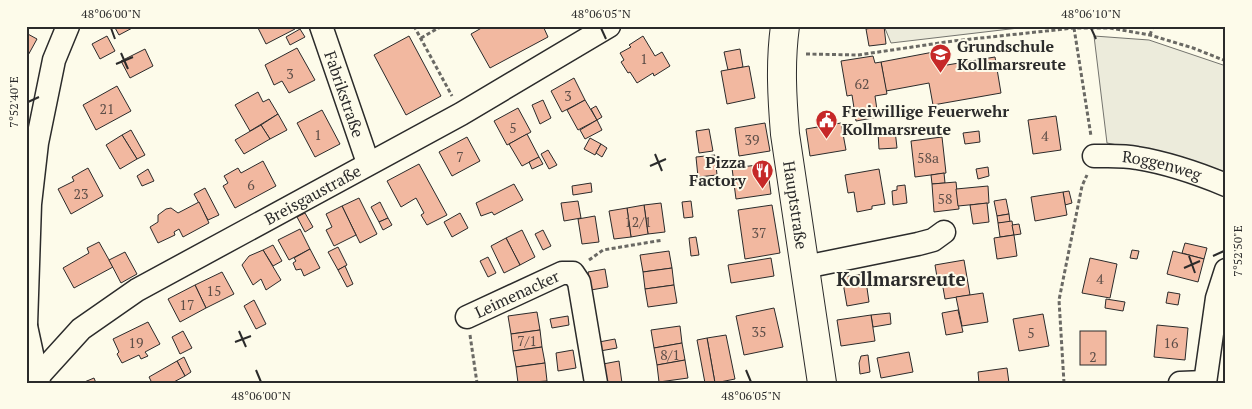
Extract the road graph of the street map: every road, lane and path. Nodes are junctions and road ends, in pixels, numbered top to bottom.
1 (68, 26) edge
2 (321, 26) edge
3 (414, 26) edge
4 (442, 26) edge
5 (609, 26) edge
6 (784, 26) edge
7 (1153, 26) edge
8 (1074, 28) junction
9 (1150, 35) junction
10 (421, 38) junction
11 (781, 54) junction
12 (1226, 61) edge
13 (461, 114) junction
14 (1094, 156) junction
15 (368, 163) junction
16 (1226, 185) edge
17 (944, 232) dead end
18 (663, 240) dead end
19 (805, 267) junction
20 (1226, 270) edge
21 (573, 273) junction
22 (467, 317) joint
23 (26, 326) edge
24 (36, 381) edge
25 (1205, 382) edge
26 (477, 383) edge
27 (596, 383) edge
28 (822, 383) edge
29 (1064, 383) edge
30 (1180, 383) edge

1 - 23 street
2 - 15 street, Fabrikstraße
3 - 10 path
4 - 10 path
5 - 13 street, Breisgaustraße
6 - 11 main road, Hauptstraße
7 - 9 path
8 - 9 path
8 - 11 path
8 - 14 path
9 - 12 path
10 - 13 path
11 - 19 main road, Hauptstraße
13 - 15 street, Breisgaustraße
14 - 16 street, Roggenweg
14 - 29 path
15 - 24 street, Breisgaustraße
17 - 19 street
18 - 21 path
19 - 28 main road, Hauptstraße
20 - 25 street
21 - 22 street, Leimenacker
21 - 27 street, Leimenacker
22 - 26 path
23 - 24 street
25 - 30 street

